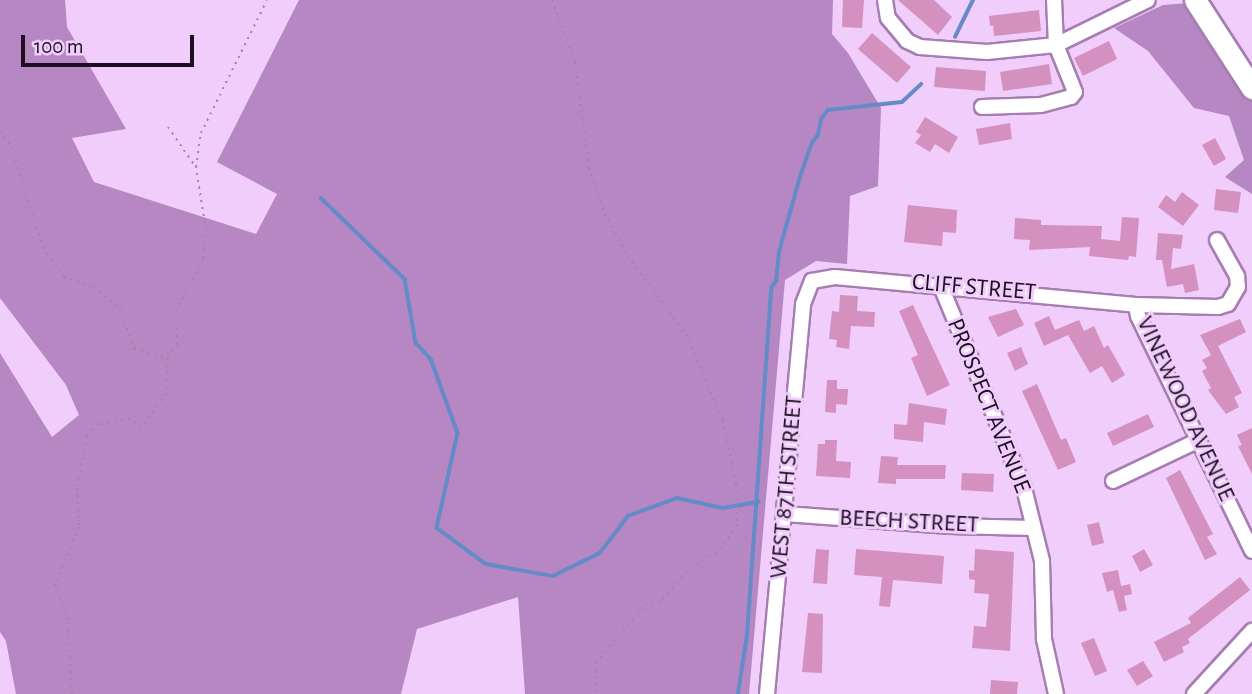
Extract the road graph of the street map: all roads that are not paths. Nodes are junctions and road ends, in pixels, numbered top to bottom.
1 (885, 0) edge
2 (1054, 0) edge
3 (1147, 0) edge
4 (1195, 0) edge
5 (1056, 45) junction
6 (1252, 88) edge
7 (982, 107) dead end
8 (1217, 240) dead end
9 (812, 281) joint
10 (940, 284) junction
11 (1136, 305) junction
12 (1199, 440) junction
13 (1113, 481) dead end
14 (785, 514) junction
15 (1033, 527) junction
16 (1252, 551) edge
17 (1252, 631) edge
18 (767, 694) edge
19 (1056, 694) edge
20 (1194, 694) edge

1 - 5 street
2 - 5 street
3 - 5 street
4 - 6 main road
5 - 7 street
8 - 11 street, CLIFF STREET
9 - 10 street, CLIFF STREET
9 - 14 street, WEST 87TH STREET
10 - 11 street, CLIFF STREET
10 - 15 street, PROSPECT AVENUE
11 - 12 street, VINEWOOD AVENUE
12 - 13 street
12 - 16 street, VINEWOOD AVENUE
14 - 15 street, BEECH STREET
14 - 18 street, WEST 87TH STREET
15 - 19 street, PROSPECT AVENUE
17 - 20 street

